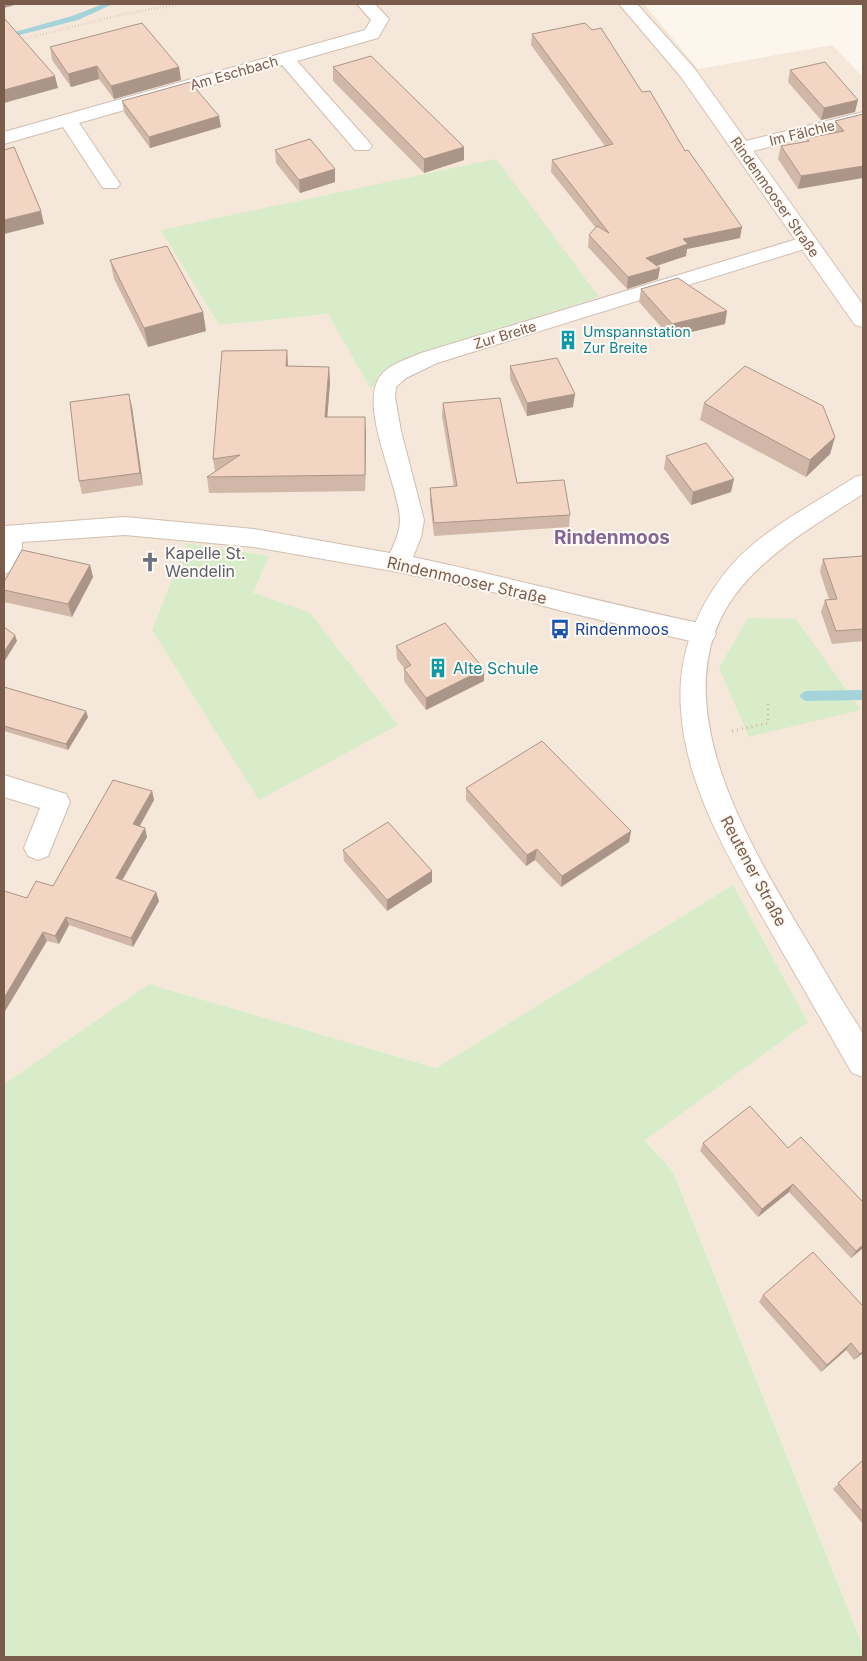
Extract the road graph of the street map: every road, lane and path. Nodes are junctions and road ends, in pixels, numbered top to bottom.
1 (180, 4) edge
2 (366, 4) edge
3 (628, 4) edge
4 (13, 42) edge
5 (285, 58) junction
6 (863, 118) edge
7 (68, 121) junction
8 (4, 138) edge
9 (362, 146) dead end
10 (742, 148) junction
11 (110, 184) dead end
12 (807, 242) junction
13 (863, 320) edge
14 (863, 483) edge
15 (7, 534) edge
16 (398, 563) junction
17 (4, 565) edge
18 (703, 634) junction
19 (768, 702) dead end
20 (698, 739) junction
21 (4, 786) edge
22 (38, 848) dead end
23 (863, 1063) edge

1 - 4 path
2 - 5 street, Am Eschbach
3 - 10 street, Rindenmooser Straße
5 - 7 street, Am Eschbach
5 - 9 street, Am Eschbach
6 - 10 street, Im Fälchle
7 - 8 street, Am Eschbach
7 - 11 street
10 - 12 street, Rindenmooser Straße
12 - 13 street, Rindenmooser Straße
12 - 16 street, Zur Breite
14 - 18 street
15 - 16 street, Rindenmooser Straße
15 - 17 street
16 - 18 street, Rindenmooser Straße
18 - 20 street, Reutener Straße
19 - 20 path
20 - 23 street, Reutener Straße
21 - 22 street

